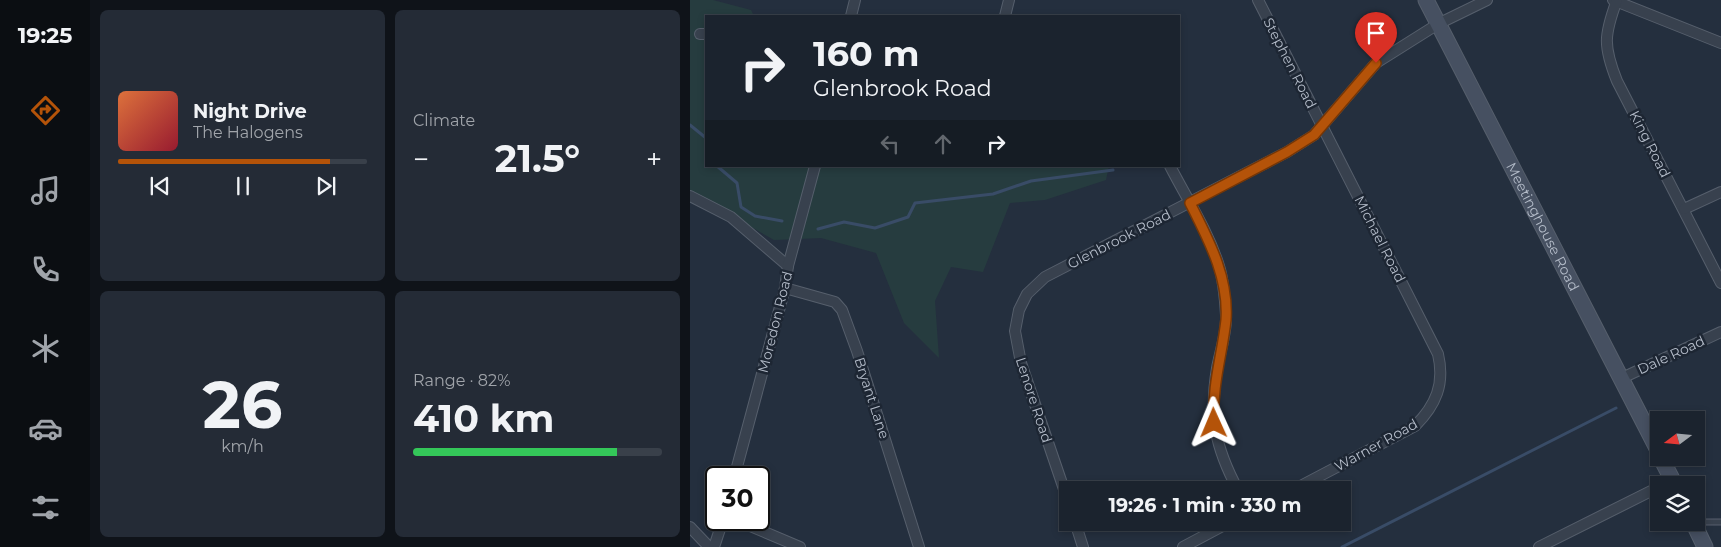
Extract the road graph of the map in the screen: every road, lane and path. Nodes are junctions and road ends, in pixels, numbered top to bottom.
1 (854, 0) edge
2 (1009, 0) edge
3 (1258, 0) edge
4 (1426, 0) edge
5 (1487, 0) edge
6 (1615, 0) edge
7 (851, 15) edge
8 (1005, 15) edge
9 (1438, 24) junction
10 (1721, 43) edge
11 (1322, 125) junction
12 (815, 167) edge
13 (1171, 167) edge
14 (1721, 192) edge
15 (690, 196) edge
16 (1190, 203) junction
17 (1684, 209) junction
18 (788, 266) junction
19 (1045, 276) joint
20 (1721, 282) edge
21 (785, 288) junction
22 (1721, 332) edge
23 (1438, 354) joint
24 (1622, 378) junction
25 (1650, 434) edge
26 (737, 466) edge
27 (1061, 481) edge
28 (1233, 481) edge
29 (1310, 481) edge
30 (1650, 491) edge
31 (1705, 522) edge
32 (1721, 522) edge
33 (690, 527) edge
34 (719, 531) edge
35 (762, 531) edge
36 (1078, 531) edge
37 (1213, 531) edge
38 (1698, 531) edge
39 (709, 547) edge
40 (714, 547) edge
41 (800, 547) edge
42 (919, 547) edge
43 (1083, 547) edge
44 (1183, 547) edge
45 (1538, 547) edge
46 (1704, 547) edge

1 - 7 street
2 - 8 street
3 - 11 street, Stephen Road
4 - 9 street, Meetinghouse Road
5 - 9 street, Glenbrook Road
6 - 10 street
6 - 17 street, King Road
9 - 11 street, Glenbrook Road
9 - 24 street, Meetinghouse Road
11 - 16 street, Glenbrook Road
11 - 23 street, Michael Road
12 - 18 street, Moredon Road
13 - 16 street
14 - 17 street
15 - 18 street
16 - 19 street, Glenbrook Road
16 - 28 street
17 - 20 street, King Road
18 - 21 street, Moredon Road
19 - 27 street, Lenore Road
21 - 26 street, Moredon Road
21 - 42 street, Bryant Lane
22 - 24 street, Dale Road
23 - 29 street, Warner Road
24 - 25 street, Meetinghouse Road
30 - 45 street
31 - 32 lane
33 - 39 street
34 - 40 street
35 - 41 street
36 - 43 street
37 - 44 street
38 - 46 street

